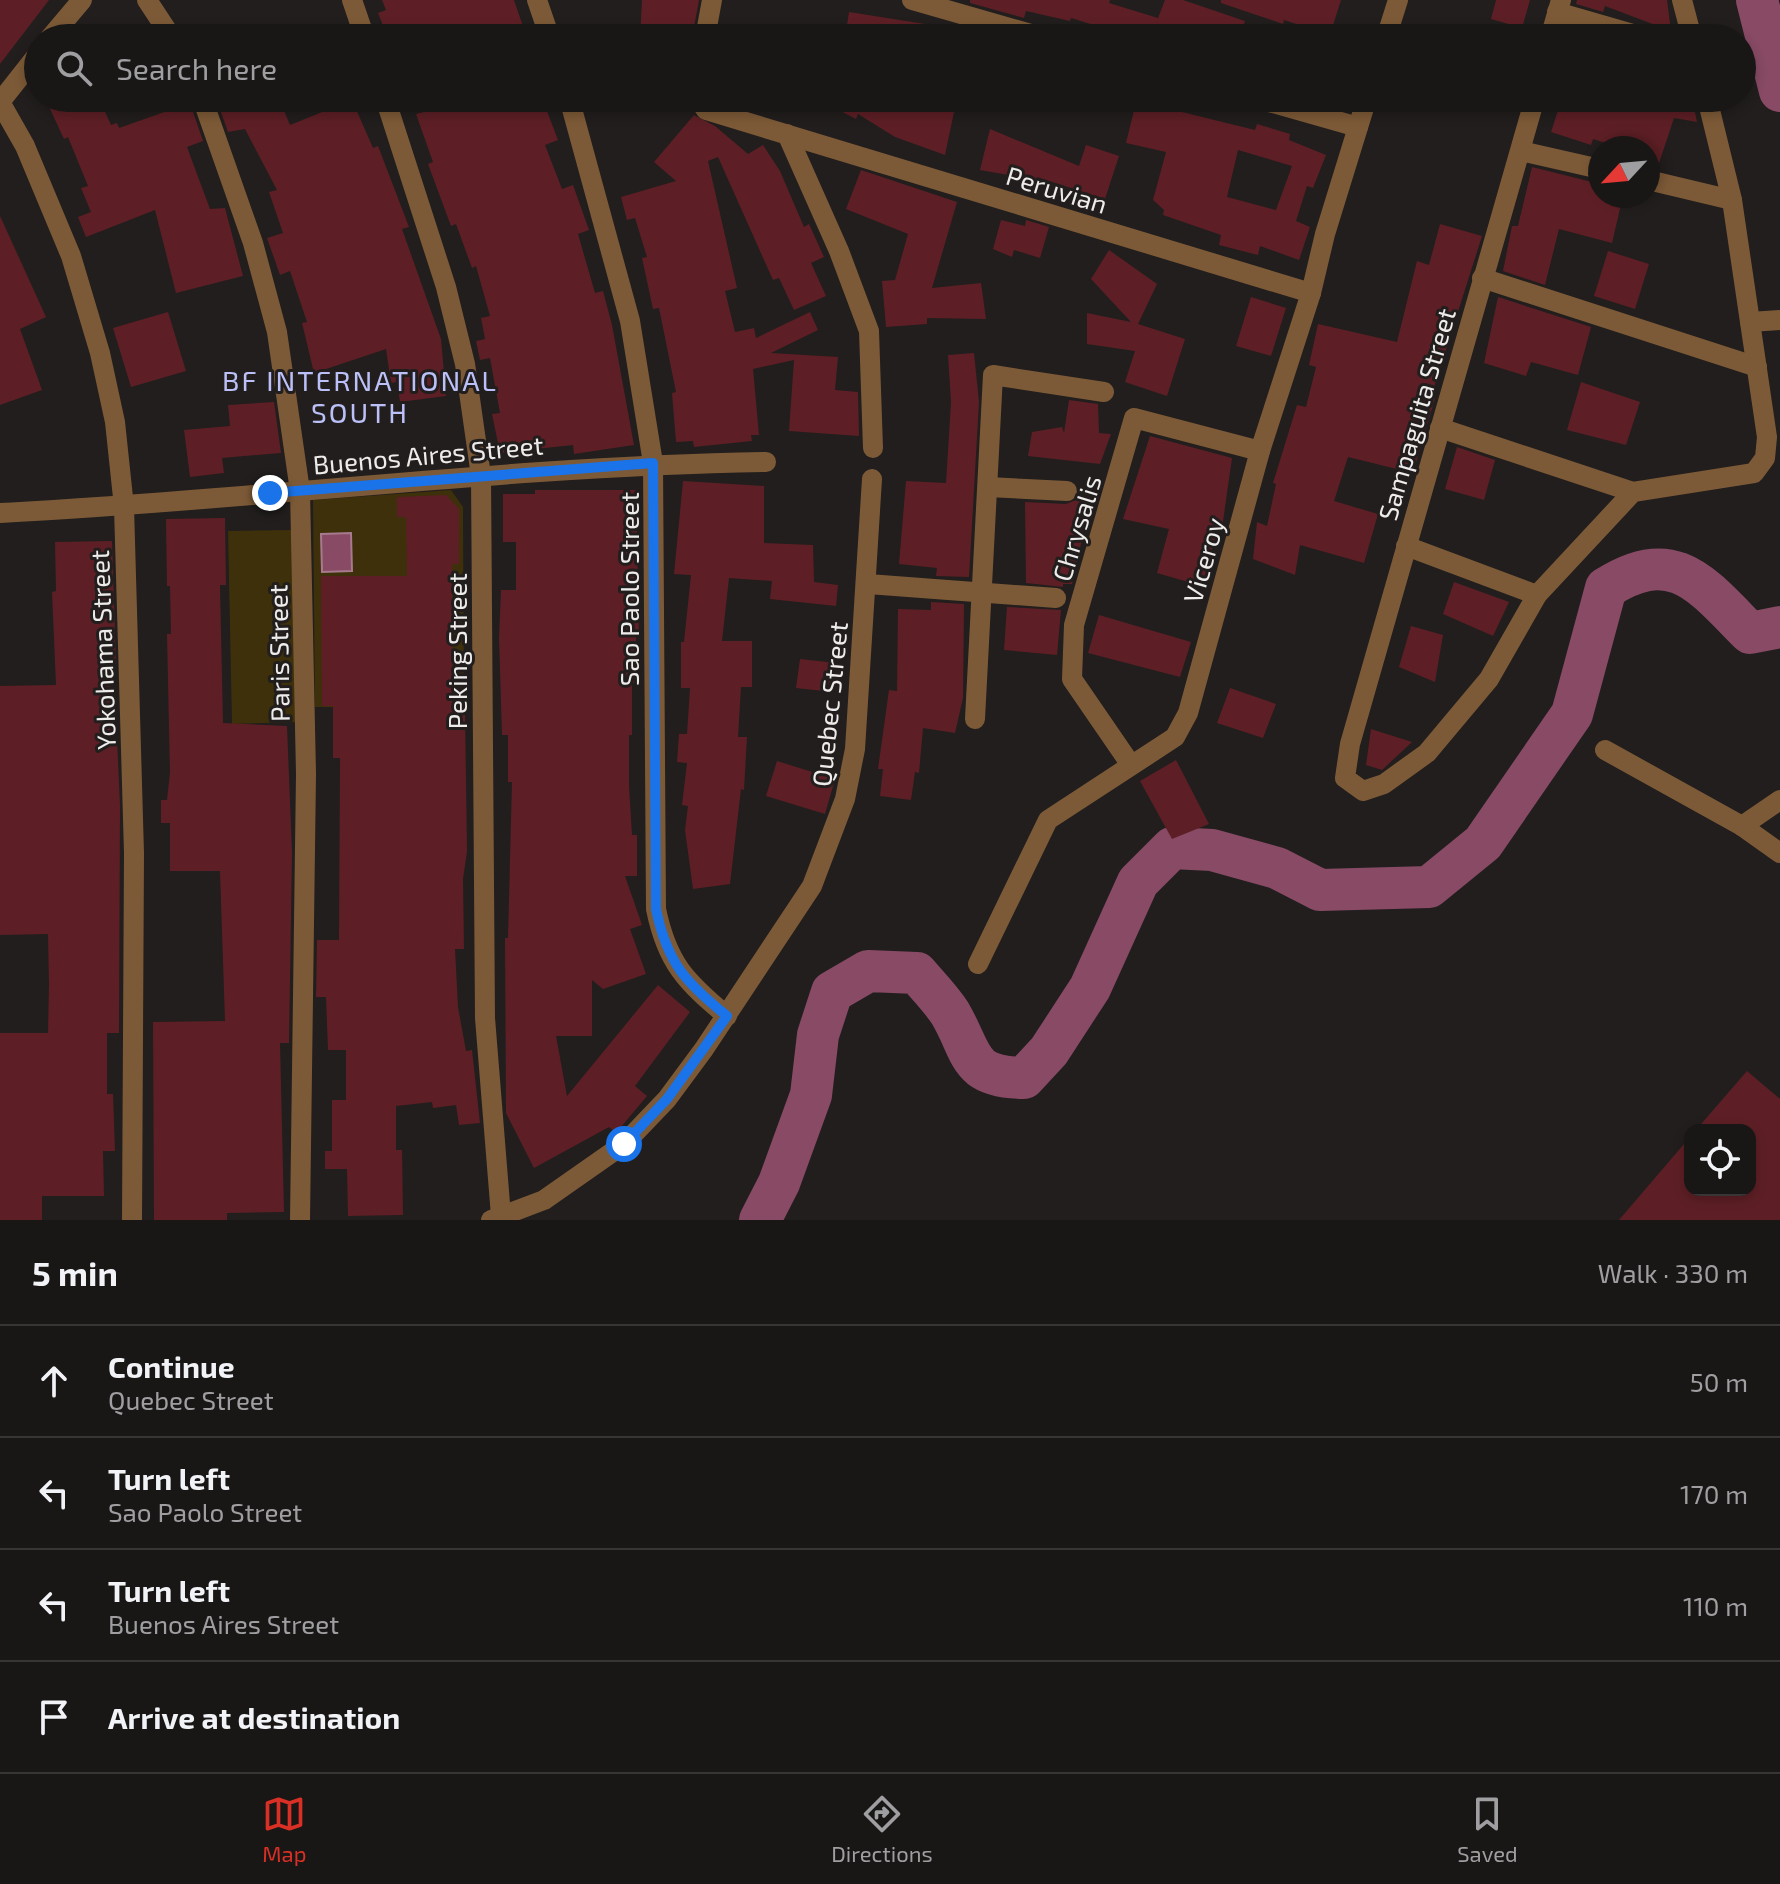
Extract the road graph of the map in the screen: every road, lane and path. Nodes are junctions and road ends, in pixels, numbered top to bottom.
1 (82, 0) edge
2 (147, 0) edge
3 (352, 0) edge
4 (537, 0) edge
5 (712, 0) edge
6 (912, 0) edge
7 (1398, 0) edge
8 (1682, 0) edge
9 (1559, 6) edge
10 (62, 24) edge
11 (163, 24) edge
12 (360, 24) edge
13 (545, 24) edge
14 (708, 24) edge
15 (996, 24) edge
16 (1390, 24) edge
17 (1608, 24) edge
18 (1688, 24) edge
19 (24, 72) edge
20 (0, 102) edge
21 (207, 112) edge
22 (390, 112) edge
23 (573, 112) edge
24 (713, 112) edge
25 (1305, 112) edge
26 (1363, 112) edge
27 (1531, 112) edge
28 (1710, 112) edge
29 (1358, 127) junction
30 (787, 134) junction
31 (1521, 151) junction
32 (1588, 166) edge
33 (1660, 183) edge
34 (1732, 200) junction
35 (1482, 278) junction
36 (1311, 293) junction
37 (1780, 320) edge
38 (1750, 322) junction
39 (1757, 367) junction
40 (1104, 392) dead end
41 (1440, 428) junction
42 (873, 448) dead end
43 (1260, 451) junction
44 (766, 462) dead end
45 (653, 463) junction
46 (481, 476) junction
47 (872, 479) dead end
48 (988, 487) junction
49 (300, 491) junction
50 (1067, 491) dead end
51 (1633, 492) junction
52 (124, 507) junction
53 (0, 513) edge
54 (1406, 546) junction
55 (868, 584) junction
56 (982, 592) junction
57 (1537, 595) junction
58 (1056, 598) dead end
59 (975, 719) dead end
60 (1605, 750) dead end
61 (1131, 765) junction
62 (1780, 800) edge
63 (1742, 826) junction
64 (1780, 853) edge
65 (978, 964) dead end
66 (727, 1016) junction
67 (496, 1218) edge
68 (132, 1220) edge
69 (300, 1220) edge

1 - 10 street
2 - 11 street
3 - 12 street
4 - 13 street
5 - 14 street
6 - 15 street
7 - 16 street
8 - 18 street
9 - 17 street
19 - 20 street
20 - 52 street, Yokohama Street
21 - 49 street, Paris Street
22 - 46 street, Peking Street
23 - 45 street, Sao Paolo Street
24 - 30 street, Peruvian
25 - 29 street
26 - 29 street, Viceroy
27 - 31 street, Sampaguita Street
28 - 34 street
29 - 36 street, Viceroy
30 - 36 street, Peruvian
30 - 42 street
31 - 32 street
31 - 35 street, Sampaguita Street
33 - 34 street
34 - 38 street
35 - 39 street
35 - 41 street, Sampaguita Street
36 - 43 street, Viceroy
37 - 38 street
38 - 39 street
39 - 51 street
40 - 48 street
41 - 51 street
41 - 54 street, Sampaguita Street
43 - 61 street, Viceroy
43 - 61 street, Chrysalis
44 - 45 street, Buenos Aires Street
45 - 46 street, Buenos Aires Street
45 - 66 street, Sao Paolo Street
46 - 49 street, Buenos Aires Street
46 - 67 street, Peking Street
47 - 55 street, Quebec Street
48 - 50 street
48 - 56 street
49 - 52 street, Buenos Aires Street
49 - 69 street, Paris Street
51 - 57 street
52 - 53 street, Buenos Aires Street
52 - 68 street, Yokohama Street
54 - 57 street
54 - 57 street, Sampaguita Street
55 - 56 street
55 - 66 street, Quebec Street
56 - 58 street
56 - 59 street
60 - 63 street
61 - 65 street, Viceroy
62 - 63 street
63 - 64 street
66 - 67 street, Quebec Street

